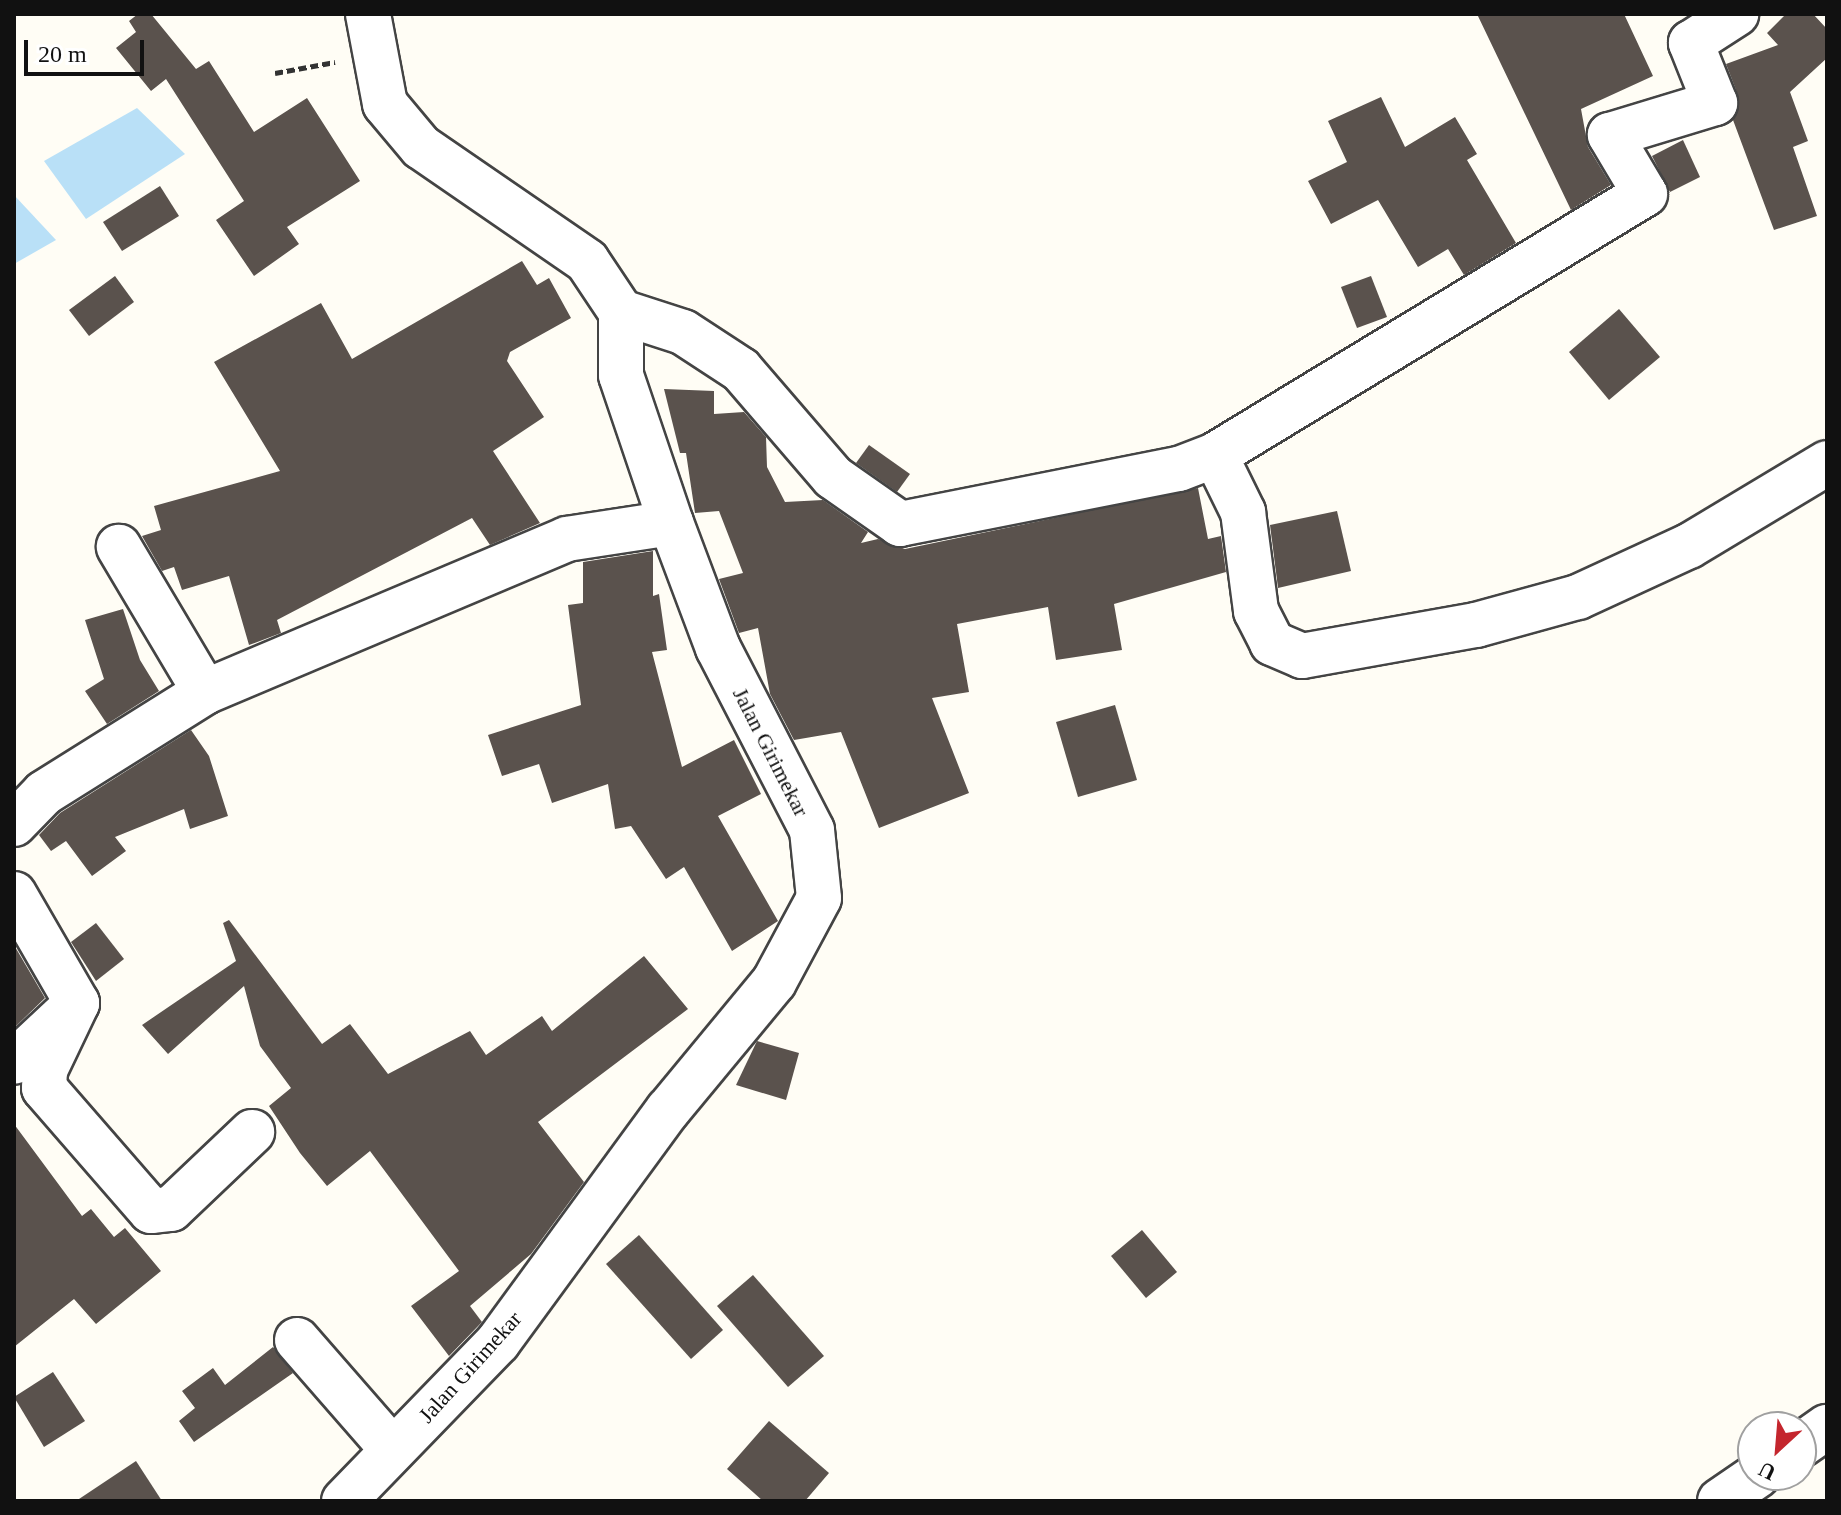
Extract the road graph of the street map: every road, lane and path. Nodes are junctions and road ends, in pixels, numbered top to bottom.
1 (1736, 14) edge
2 (370, 34) edge
3 (275, 73) dead end
4 (621, 312) junction
5 (1215, 455) junction
6 (1827, 463) edge
7 (671, 523) junction
8 (119, 547) dead end
9 (205, 692) junction
10 (14, 824) edge
11 (14, 894) edge
12 (77, 1003) junction
13 (14, 1062) edge
14 (252, 1132) dead end
15 (297, 1340) dead end
16 (392, 1449) junction
17 (1737, 1489) edge
18 (344, 1501) edge
19 (1720, 1501) edge

1 - 5 street
2 - 3 path
2 - 4 street
4 - 5 street
4 - 7 street, Jalan Girimekar
5 - 6 street
7 - 9 street
7 - 16 street, Jalan Girimekar
8 - 9 street
9 - 10 street
11 - 12 street
12 - 13 street
12 - 14 street
15 - 16 street
16 - 18 street, Jalan Girimekar
17 - 19 street

